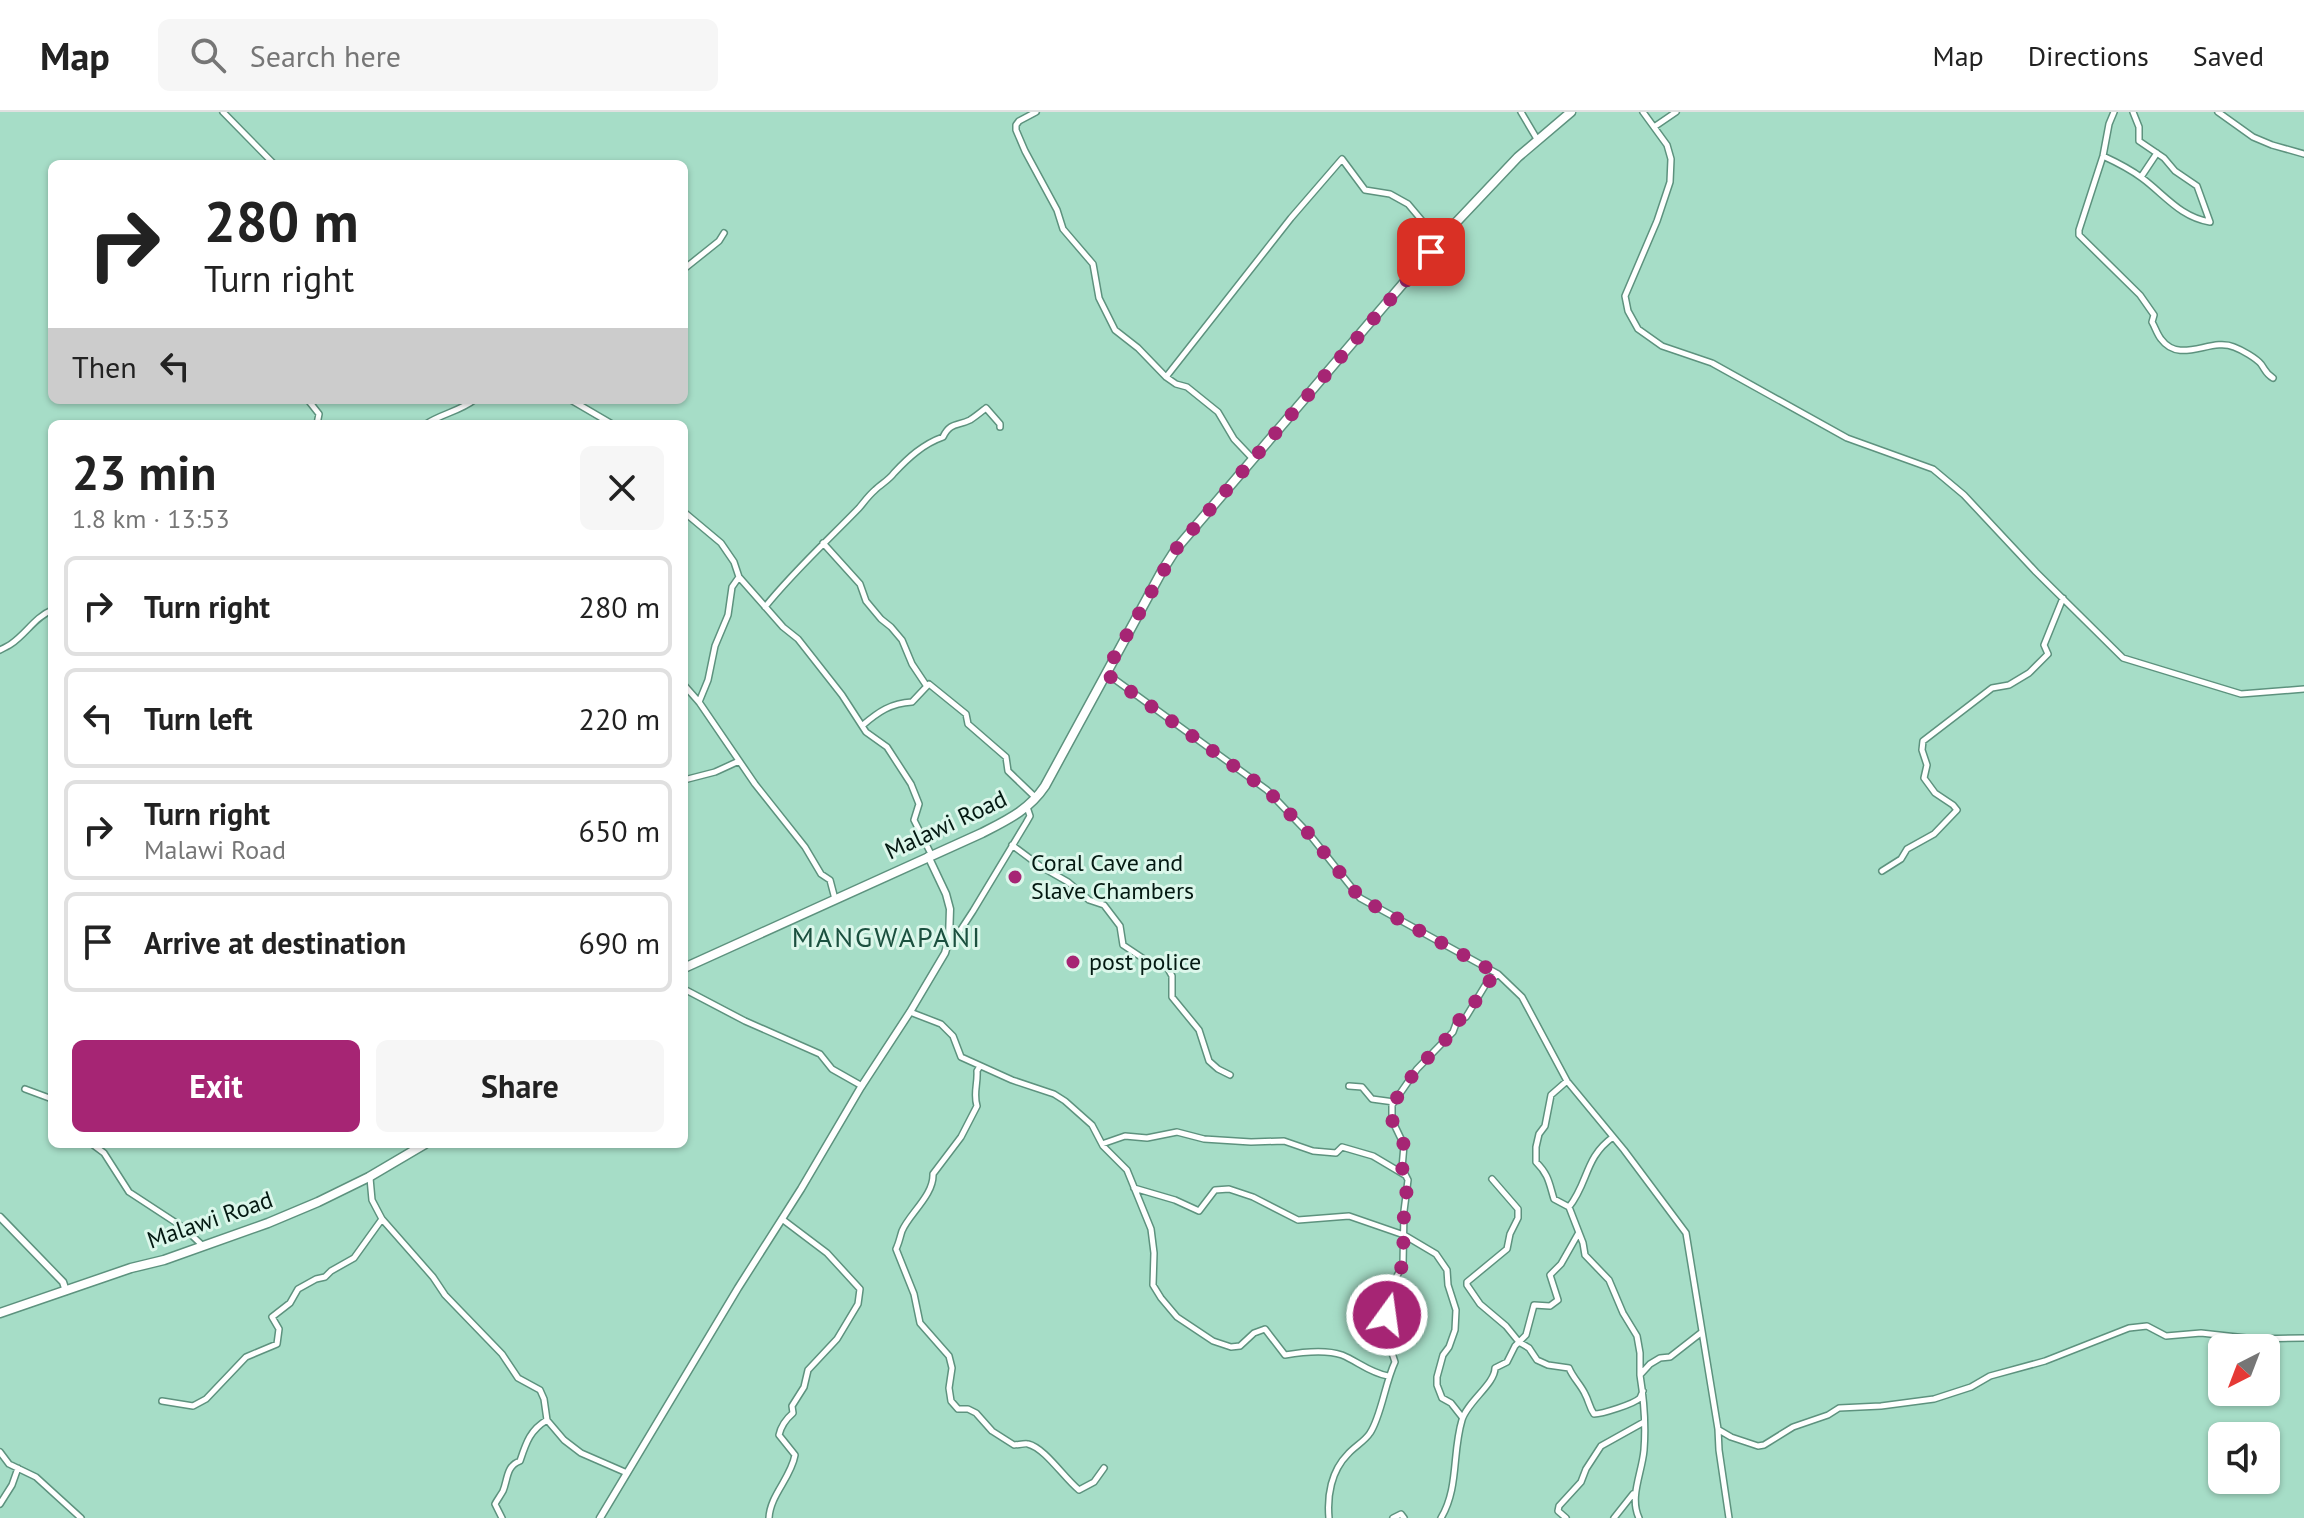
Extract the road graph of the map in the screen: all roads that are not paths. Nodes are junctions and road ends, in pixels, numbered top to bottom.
1 (223, 112) edge
2 (1036, 112) edge
3 (1521, 112) edge
4 (1571, 112) edge
5 (1643, 112) edge
6 (1676, 112) edge
7 (2114, 112) edge
8 (2133, 112) edge
9 (2218, 112) edge
10 (1654, 127) junction
11 (1537, 139) junction
12 (2157, 153) junction
13 (2304, 154) edge
14 (2103, 156) junction
15 (270, 160) edge
16 (2141, 177) junction
17 (1448, 231) junction
18 (724, 233) dead end
19 (688, 266) edge
20 (1166, 377) junction
21 (2273, 378) dead end
22 (470, 404) edge
23 (578, 404) edge
24 (433, 420) edge
25 (605, 420) edge
26 (1000, 427) dead end
27 (1253, 459) junction
28 (688, 515) edge
29 (823, 543) junction
30 (739, 577) junction
31 (2063, 598) junction
32 (765, 607) junction
33 (48, 612) edge
34 (0, 650) edge
35 (1105, 673) junction
36 (926, 685) junction
37 (2304, 689) edge
38 (688, 690) edge
39 (699, 702) junction
40 (863, 725) junction
41 (739, 761) junction
42 (688, 779) edge
43 (1036, 798) junction
44 (1027, 807) junction
45 (1012, 845) junction
46 (930, 855) junction
47 (1882, 871) dead end
48 (835, 899) junction
49 (949, 939) junction
50 (688, 966) edge
51 (1498, 974) junction
52 (688, 991) edge
53 (910, 1012) junction
54 (980, 1066) junction
55 (1230, 1075) dead end
56 (1567, 1081) junction
57 (862, 1086) junction
58 (1349, 1086) dead end
59 (25, 1089) dead end
60 (48, 1098) edge
61 (1394, 1102) junction
62 (1613, 1137) junction
63 (1102, 1144) junction
64 (97, 1148) edge
65 (418, 1148) edge
66 (1405, 1176) junction
67 (369, 1177) junction
68 (1492, 1179) dead end
69 (1133, 1187) junction
70 (1569, 1207) junction
71 (0, 1217) edge
72 (382, 1219) junction
73 (782, 1219) junction
74 (1578, 1234) junction
75 (1404, 1235) junction
76 (203, 1246) junction
77 (66, 1291) junction
78 (0, 1313) edge
79 (1702, 1332) junction
80 (2304, 1338) edge
81 (1519, 1342) junction
82 (1640, 1375) junction
83 (1388, 1376) junction
84 (1643, 1391) junction
85 (162, 1401) dead end
86 (1462, 1417) junction
87 (547, 1420) junction
88 (1644, 1422) junction
89 (1718, 1429) junction
90 (0, 1452) edge
91 (18, 1468) junction
92 (1104, 1468) dead end
93 (627, 1473) junction
94 (1637, 1489) junction
95 (0, 1504) edge
96 (81, 1518) edge
97 (502, 1518) edge
98 (600, 1518) edge
99 (769, 1518) edge
100 (1329, 1518) edge
101 (1393, 1518) edge
102 (1404, 1518) edge
103 (1441, 1518) edge
104 (1566, 1518) edge
105 (1614, 1518) edge
106 (1639, 1518) edge
107 (1729, 1518) edge

1 - 15 street
2 - 20 street
3 - 11 street
4 - 11 main road, Malawi Road
5 - 10 street
6 - 10 street
7 - 14 street
8 - 12 street
9 - 13 street
10 - 31 street
11 - 17 main road, Malawi Road
12 - 16 street
12 - 16 street
14 - 16 street
14 - 21 street
17 - 20 street
17 - 27 main road, Malawi Road
18 - 19 street
20 - 27 street
22 - 24 street
23 - 25 street
26 - 29 street
27 - 35 main road, Malawi Road
28 - 30 street
29 - 32 street
29 - 36 street
30 - 32 street
30 - 39 street
31 - 37 street
31 - 47 street
32 - 40 street
33 - 34 street
35 - 43 main road, Malawi Road
35 - 51 street
36 - 40 street
36 - 43 street
38 - 39 street
39 - 41 street
40 - 46 street
41 - 42 street
41 - 48 street
43 - 44 main road, Malawi Road
44 - 45 street
44 - 46 main road, Malawi Road
45 - 49 street
45 - 55 street
46 - 48 main road, Malawi Road
46 - 49 street
48 - 50 main road, Malawi Road
49 - 53 street
51 - 56 street
51 - 61 street
52 - 57 street
53 - 54 street
53 - 57 street
54 - 63 street
54 - 92 street
56 - 62 street
56 - 70 street
57 - 73 street
58 - 61 street
59 - 60 street
61 - 66 street
62 - 70 street
62 - 79 street
63 - 66 street
63 - 69 street
64 - 76 street
65 - 67 main road, Malawi Road
66 - 75 street
67 - 72 street
67 - 76 main road, Malawi Road
68 - 81 street
69 - 75 street
69 - 83 street
70 - 74 street
71 - 77 street
72 - 85 street
72 - 87 street
73 - 93 street
73 - 99 street
74 - 81 street
74 - 82 street
75 - 83 street
75 - 86 street
76 - 77 main road, Malawi Road
77 - 78 main road, Malawi Road
79 - 82 street
79 - 89 street
80 - 89 street
81 - 84 street
81 - 86 street
82 - 84 street
83 - 100 street
84 - 88 street
86 - 103 street
87 - 93 street
87 - 97 street
88 - 94 street
88 - 104 street
89 - 107 street
90 - 91 street
91 - 95 street
91 - 96 street
93 - 98 street
94 - 105 street
94 - 106 street
101 - 102 street

